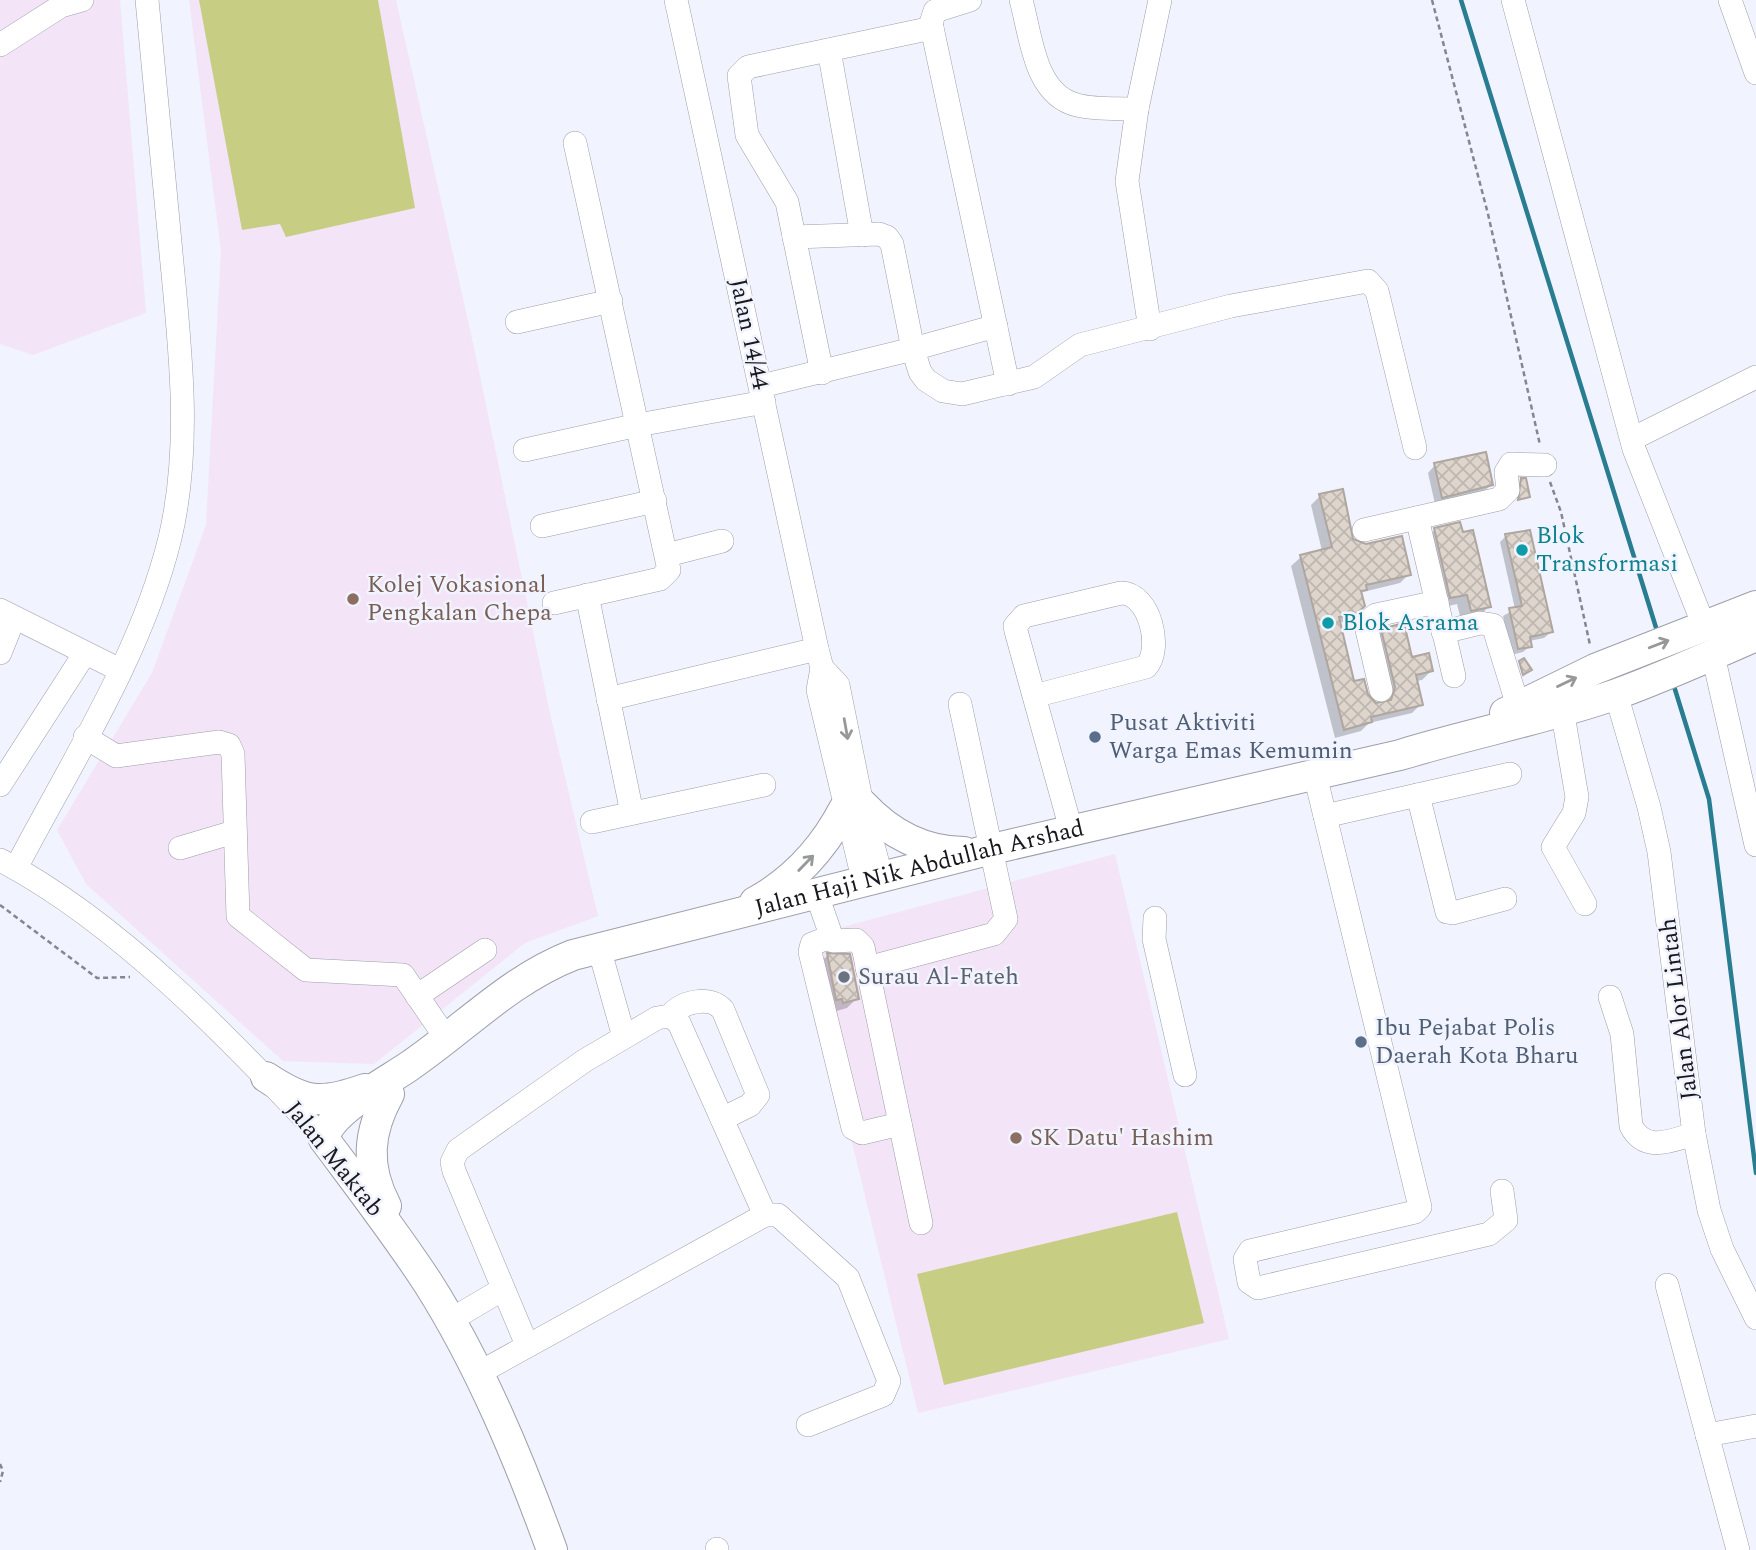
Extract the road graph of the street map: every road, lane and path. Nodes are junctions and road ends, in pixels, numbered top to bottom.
1 (82, 0) edge
2 (147, 0) edge
3 (676, 0) edge
4 (970, 0) edge
5 (1021, 0) edge
6 (1160, 0) edge
7 (1432, 0) edge
8 (1513, 0) edge
9 (1730, 0) edge
10 (932, 28) junction
11 (0, 45) edge
12 (829, 50) junction
13 (1756, 73) edge
14 (1137, 109) junction
15 (575, 143) dead end
16 (862, 235) junction
17 (794, 237) junction
18 (611, 301) junction
19 (517, 322) dead end
20 (996, 326) junction
21 (1150, 329) junction
22 (913, 349) junction
23 (822, 373) junction
24 (1756, 377) edge
25 (1008, 384) junction
26 (763, 394) junction
27 (638, 425) junction
28 (1632, 439) junction
29 (1415, 448) dead end
30 (525, 450) dead end
31 (1545, 465) junction
32 (655, 500) junction
33 (1417, 518) junction
34 (542, 526) dead end
35 (1364, 530) dead end
36 (722, 541) dead end
37 (667, 555) junction
38 (587, 595) junction
39 (1437, 602) junction
40 (554, 603) dead end
41 (1756, 606) edge
42 (7, 614) edge
43 (1704, 626) junction
44 (1444, 632) junction
45 (1756, 636) edge
46 (0, 653) edge
47 (85, 653) junction
48 (1713, 655) junction
49 (820, 658) junction
50 (1605, 665) junction
51 (120, 670) junction
52 (1454, 676) dead end
53 (1381, 690) dead end
54 (1621, 692) junction
55 (1034, 696) junction
56 (608, 699) junction
57 (960, 704) dead end
58 (1518, 706) junction
59 (1562, 709) junction
60 (1463, 736) junction
61 (85, 737) junction
62 (1510, 774) dead end
63 (1315, 775) junction
64 (2, 776) edge
65 (764, 785) dead end
66 (1418, 795) junction
67 (853, 806) junction
68 (632, 813) junction
69 (1325, 816) junction
70 (592, 822) dead end
71 (234, 832) junction
72 (1072, 833) junction
73 (1756, 845) edge
74 (180, 848) dead end
75 (992, 849) junction
76 (8, 864) edge
77 (873, 881) junction
78 (817, 895) junction
79 (1505, 899) dead end
80 (1586, 904) dead end
81 (0, 905) edge
82 (1155, 918) dead end
83 (706, 922) junction
84 (830, 937) junction
85 (599, 948) junction
86 (485, 950) dead end
87 (867, 968) junction
88 (158, 975) junction
89 (417, 996) junction
90 (1610, 997) dead end
91 (670, 1016) junction
92 (624, 1037) junction
93 (446, 1038) junction
94 (1185, 1075) dead end
95 (266, 1077) junction
96 (384, 1089) junction
97 (722, 1119) junction
98 (900, 1125) junction
99 (1694, 1134) junction
100 (324, 1139) junction
101 (1502, 1191) dead end
102 (765, 1215) junction
103 (1374, 1221) junction
104 (921, 1223) dead end
105 (1382, 1257) junction
106 (428, 1283) junction
107 (1667, 1285) dead end
108 (503, 1289) junction
109 (1756, 1318) edge
110 (449, 1321) junction
111 (527, 1345) junction
112 (477, 1374) junction
113 (807, 1425) dead end
114 (1756, 1426) edge
115 (1707, 1435) junction
116 (0, 1464) edge
117 (0, 1482) edge
118 (552, 1550) edge
119 (1738, 1550) edge

1 - 11 street
2 - 51 street
3 - 26 street, Jalan 14/44
4 - 10 street
5 - 14 street
6 - 14 street
7 - 31 path
8 - 28 street
9 - 13 street
10 - 12 street
10 - 20 street
12 - 16 street
12 - 17 street
14 - 21 street
15 - 18 street
16 - 17 street
16 - 22 street
17 - 23 street
18 - 19 street
18 - 27 street
20 - 22 street
20 - 25 street
21 - 25 street
21 - 29 street
22 - 23 street
22 - 25 street
23 - 26 street
24 - 28 street
26 - 27 street
26 - 49 street, Jalan 14/44
27 - 30 street
27 - 32 street
28 - 43 street
31 - 33 street
31 - 50 path
32 - 34 street
32 - 37 street
33 - 35 street
33 - 39 street
36 - 37 street
37 - 38 street
38 - 40 street
38 - 56 street
39 - 44 street
39 - 53 street
41 - 43 main road, Jalan Haji Nik Abdullah Arshad
42 - 46 street
42 - 47 street
50 -> 43 main road, Jalan Haji Nik Abdullah Arshad
44 - 52 street
44 - 58 street
45 - 48 main road, Jalan Haji Nik Abdullah Arshad
47 - 51 street
47 - 64 street
48 - 54 main road, Jalan Haji Nik Abdullah Arshad
48 - 73 street
49 - 56 street
49 - 67 street, Jalan 14/44
58 -> 50 main road, Jalan Haji Nik Abdullah Arshad
51 - 61 street
54 - 59 main road, Jalan Haji Nik Abdullah Arshad
54 - 99 street, Jalan Alor Lintah
55 - 55 street
55 - 72 street
56 - 68 street
57 - 75 street
58 - 60 main road, Jalan Haji Nik Abdullah Arshad
59 - 60 main road, Jalan Haji Nik Abdullah Arshad
59 - 80 street
60 - 63 main road, Jalan Haji Nik Abdullah Arshad
61 - 71 street
61 - 76 street
62 - 66 street
63 - 69 street
63 - 72 main road, Jalan Haji Nik Abdullah Arshad
65 - 68 street
66 - 69 street
66 - 79 street
67 - 75 main road
67 - 77 street, Jalan 14/44
83 -> 67 main road
68 - 70 street
69 - 103 street
71 - 74 street
71 - 89 street
72 - 75 main road, Jalan Haji Nik Abdullah Arshad
75 - 77 main road, Jalan Haji Nik Abdullah Arshad
75 - 87 street
76 - 88 street, Jalan Maktab
77 - 78 main road, Jalan Haji Nik Abdullah Arshad
78 - 83 main road, Jalan Haji Nik Abdullah Arshad
78 - 84 street
81 - 88 path
82 - 94 street
83 - 85 main road, Jalan Haji Nik Abdullah Arshad
84 - 87 street
84 - 98 street
85 - 92 street
85 - 93 main road, Jalan Haji Nik Abdullah Arshad
86 - 89 street
87 - 98 street
88 - 95 street, Jalan Maktab
89 - 93 street
90 - 99 street
91 - 92 street
91 - 97 street
91 - 97 street
92 - 108 street
93 - 96 main road, Jalan Haji Nik Abdullah Arshad
95 - 96 main road
95 - 100 street, Jalan Maktab
96 - 100 main road, Jalan Haji Nik Abdullah Arshad
96 - 106 main road
97 - 102 street
98 - 104 street
99 - 109 street, Jalan Alor Lintah
100 - 106 main road, Jalan Maktab
101 - 105 street
102 - 111 street
102 - 113 street
103 - 105 street
103 - 105 street
106 - 110 main road, Jalan Maktab
107 - 115 street
108 - 110 street
108 - 111 street
110 - 112 main road, Jalan Maktab
111 - 112 street
112 - 118 main road, Jalan Maktab
114 - 115 street
115 - 119 street
116 - 117 path

